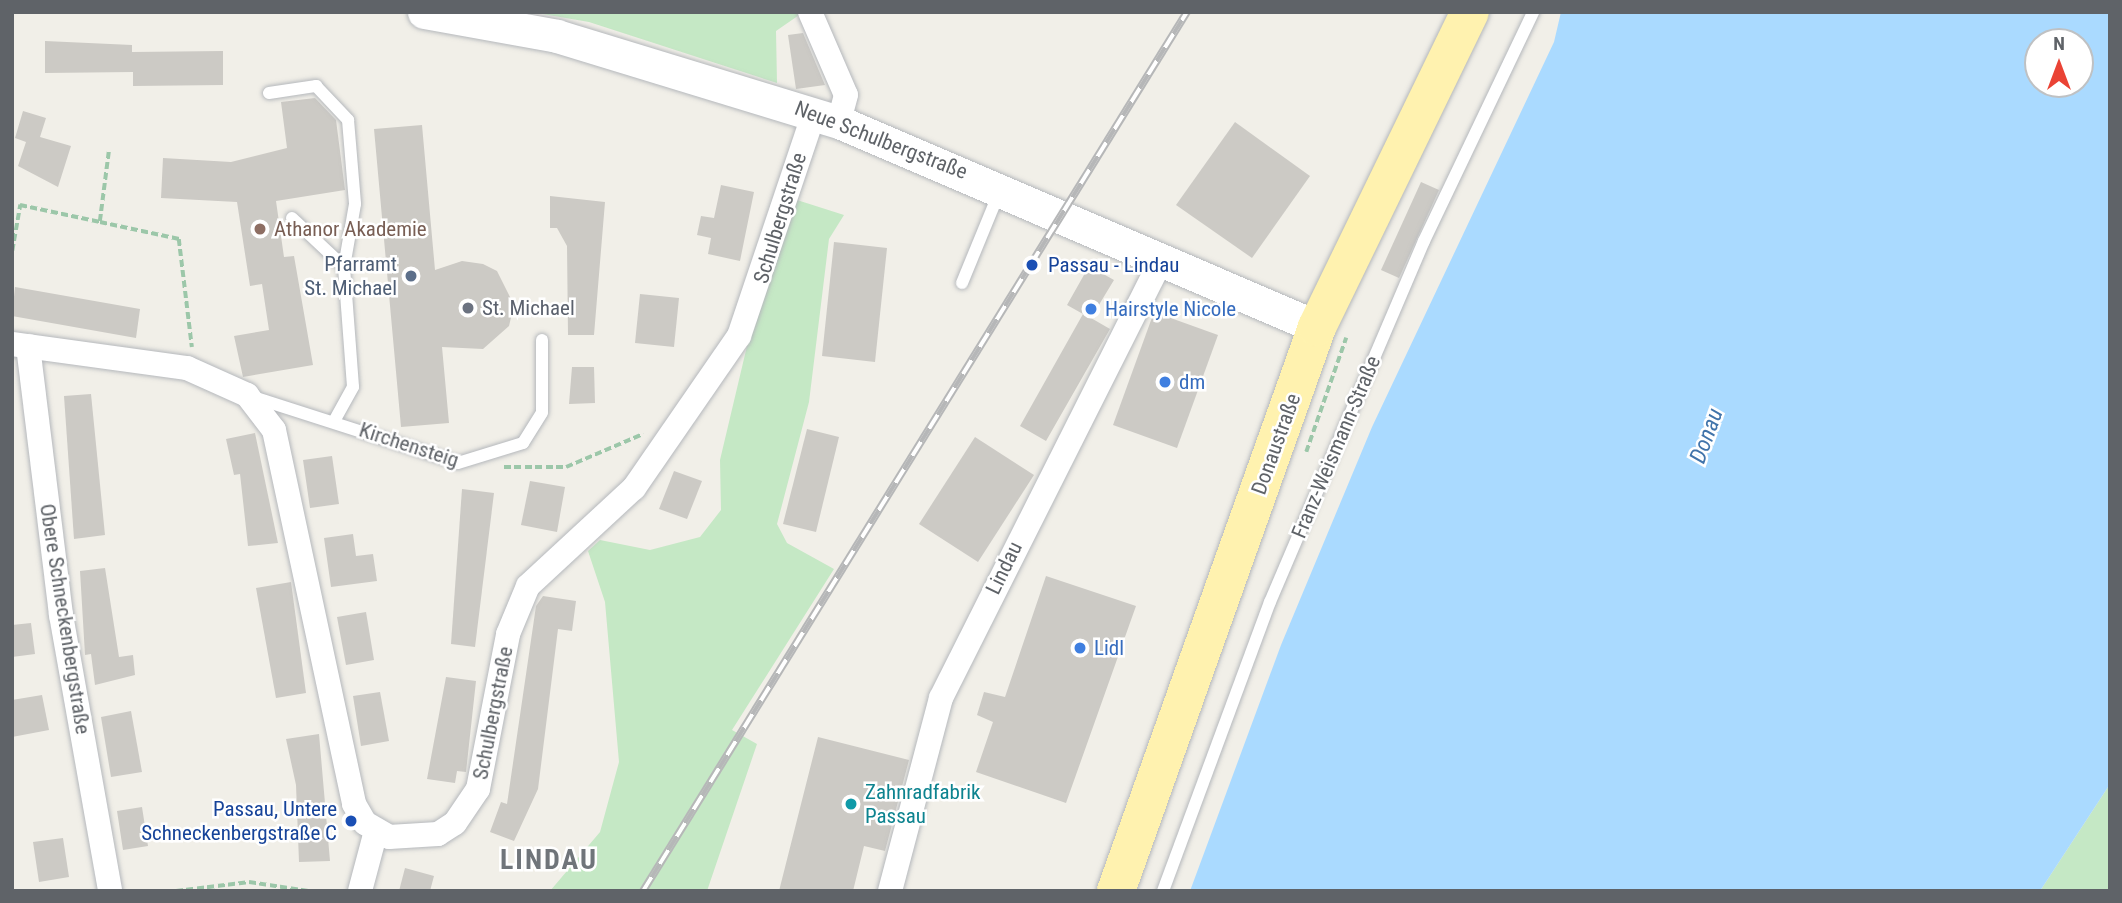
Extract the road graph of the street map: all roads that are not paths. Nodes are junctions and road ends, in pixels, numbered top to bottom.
1 (424, 12) edge
2 (810, 12) edge
3 (1470, 12) edge
4 (1533, 12) edge
5 (270, 93) dead end
6 (826, 118) junction
7 (1001, 188) junction
8 (292, 218) dead end
9 (1160, 262) junction
10 (344, 267) junction
11 (962, 283) dead end
12 (1317, 327) junction
13 (542, 340) dead end
14 (20, 345) edge
15 (247, 395) junction
16 (334, 421) junction
17 (376, 831) junction
18 (110, 891) edge
19 (360, 891) edge
20 (890, 891) edge
21 (1116, 891) edge
22 (1163, 891) edge

1 - 6 street, Neue Schulbergstraße
2 - 6 street, Schulbergstraße
3 - 12 main road, Donaustraße
4 - 22 lane, Franz-Weismann-Straße
5 - 10 lane
6 - 7 street, Neue Schulbergstraße
6 - 17 street, Schulbergstraße
7 - 9 street, Neue Schulbergstraße
7 - 11 lane
8 - 10 lane
9 - 12 street, Neue Schulbergstraße
9 - 20 street, Lindau
10 - 16 lane
12 - 21 main road, Donaustraße
13 - 16 lane, Kirchensteig
14 - 15 street
14 - 18 street, Obere Schneckenbergstraße
15 - 16 lane, Kirchensteig
15 - 17 street
17 - 19 street

